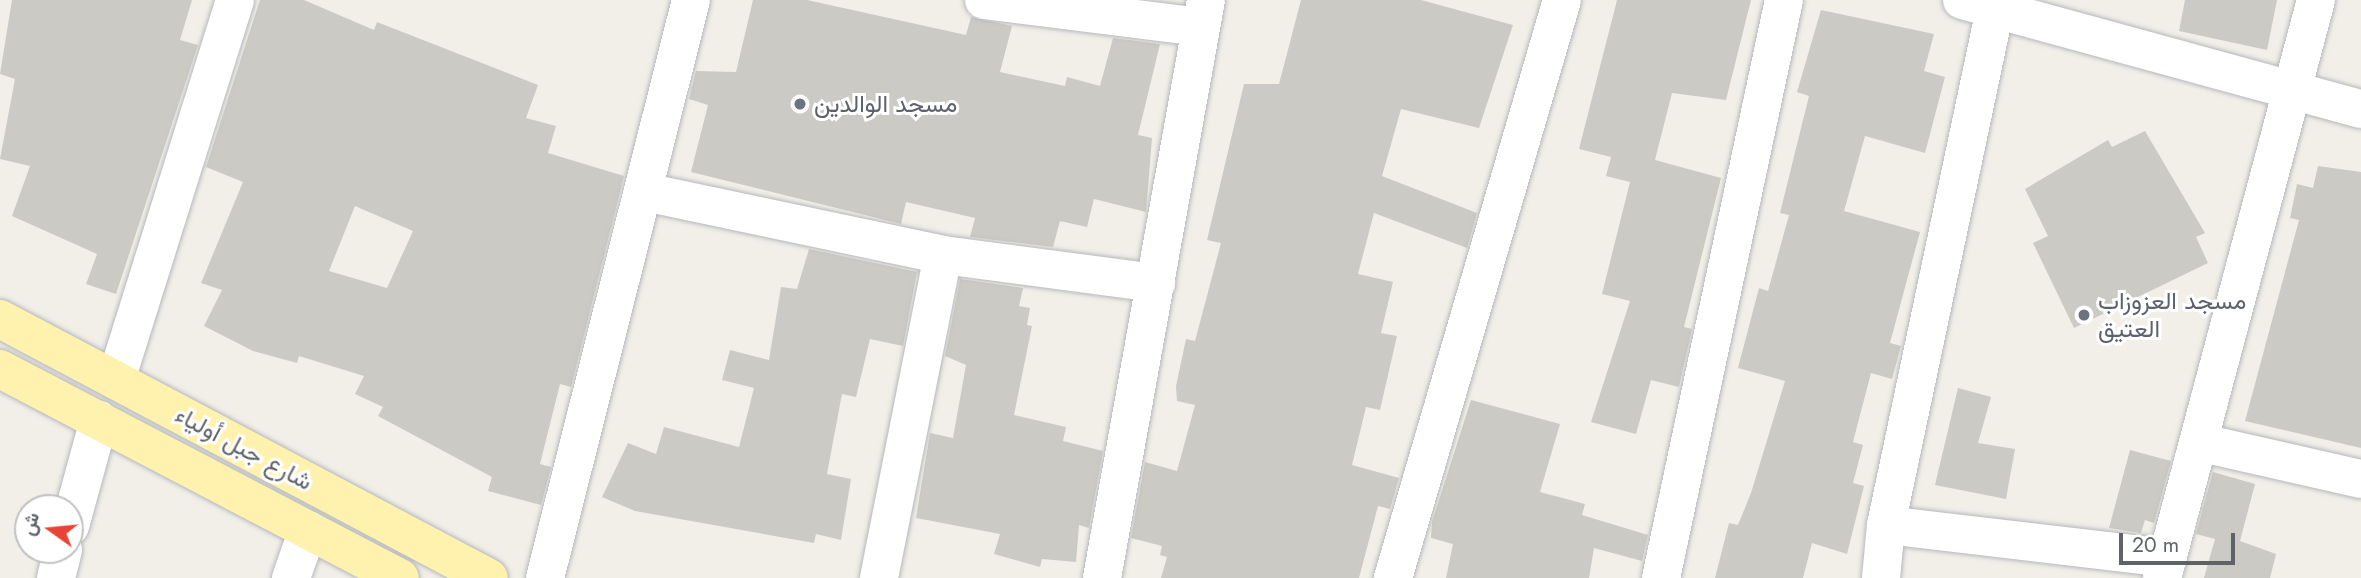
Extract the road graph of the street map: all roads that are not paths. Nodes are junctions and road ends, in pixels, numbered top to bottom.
1 (234, 0) edge
2 (691, 0) edge
3 (984, 0) edge
4 (1562, 0) edge
5 (1784, 0) edge
6 (2316, 0) edge
7 (2004, 7) edge
8 (1203, 13) edge
9 (2292, 90) junction
10 (2361, 109) edge
11 (645, 192) junction
12 (943, 255) junction
13 (1156, 283) junction
14 (0, 318) edge
15 (0, 369) edge
16 (116, 380) junction
17 (99, 420) junction
18 (2202, 443) junction
19 (2361, 479) edge
20 (79, 494) edge
21 (1886, 525) junction
22 (308, 530) junction
23 (2165, 568) edge
24 (291, 578) edge
25 (400, 578) edge
26 (489, 578) edge
27 (545, 578) edge
28 (879, 578) edge
29 (1102, 578) edge
30 (1393, 578) edge
31 (1661, 578) edge
32 (1881, 578) edge

1 - 16 street
2 - 11 street
3 - 8 street
4 - 30 street
5 - 31 street
6 - 9 street
7 - 9 street
7 - 21 street
8 - 13 street
9 - 10 street
9 - 18 street
11 - 12 street
11 - 27 street
12 - 13 street
12 - 28 street
13 - 29 street
14 - 16 main road, شارع جبل أولياء
15 - 17 main road, شارع جبل أولياء
16 - 26 main road, شارع جبل أولياء
17 - 20 street
17 - 22 main road, شارع جبل أولياء
18 - 19 street
18 - 23 street
21 - 23 street
21 - 32 street
22 - 24 street
22 - 25 main road, شارع جبل أولياء

